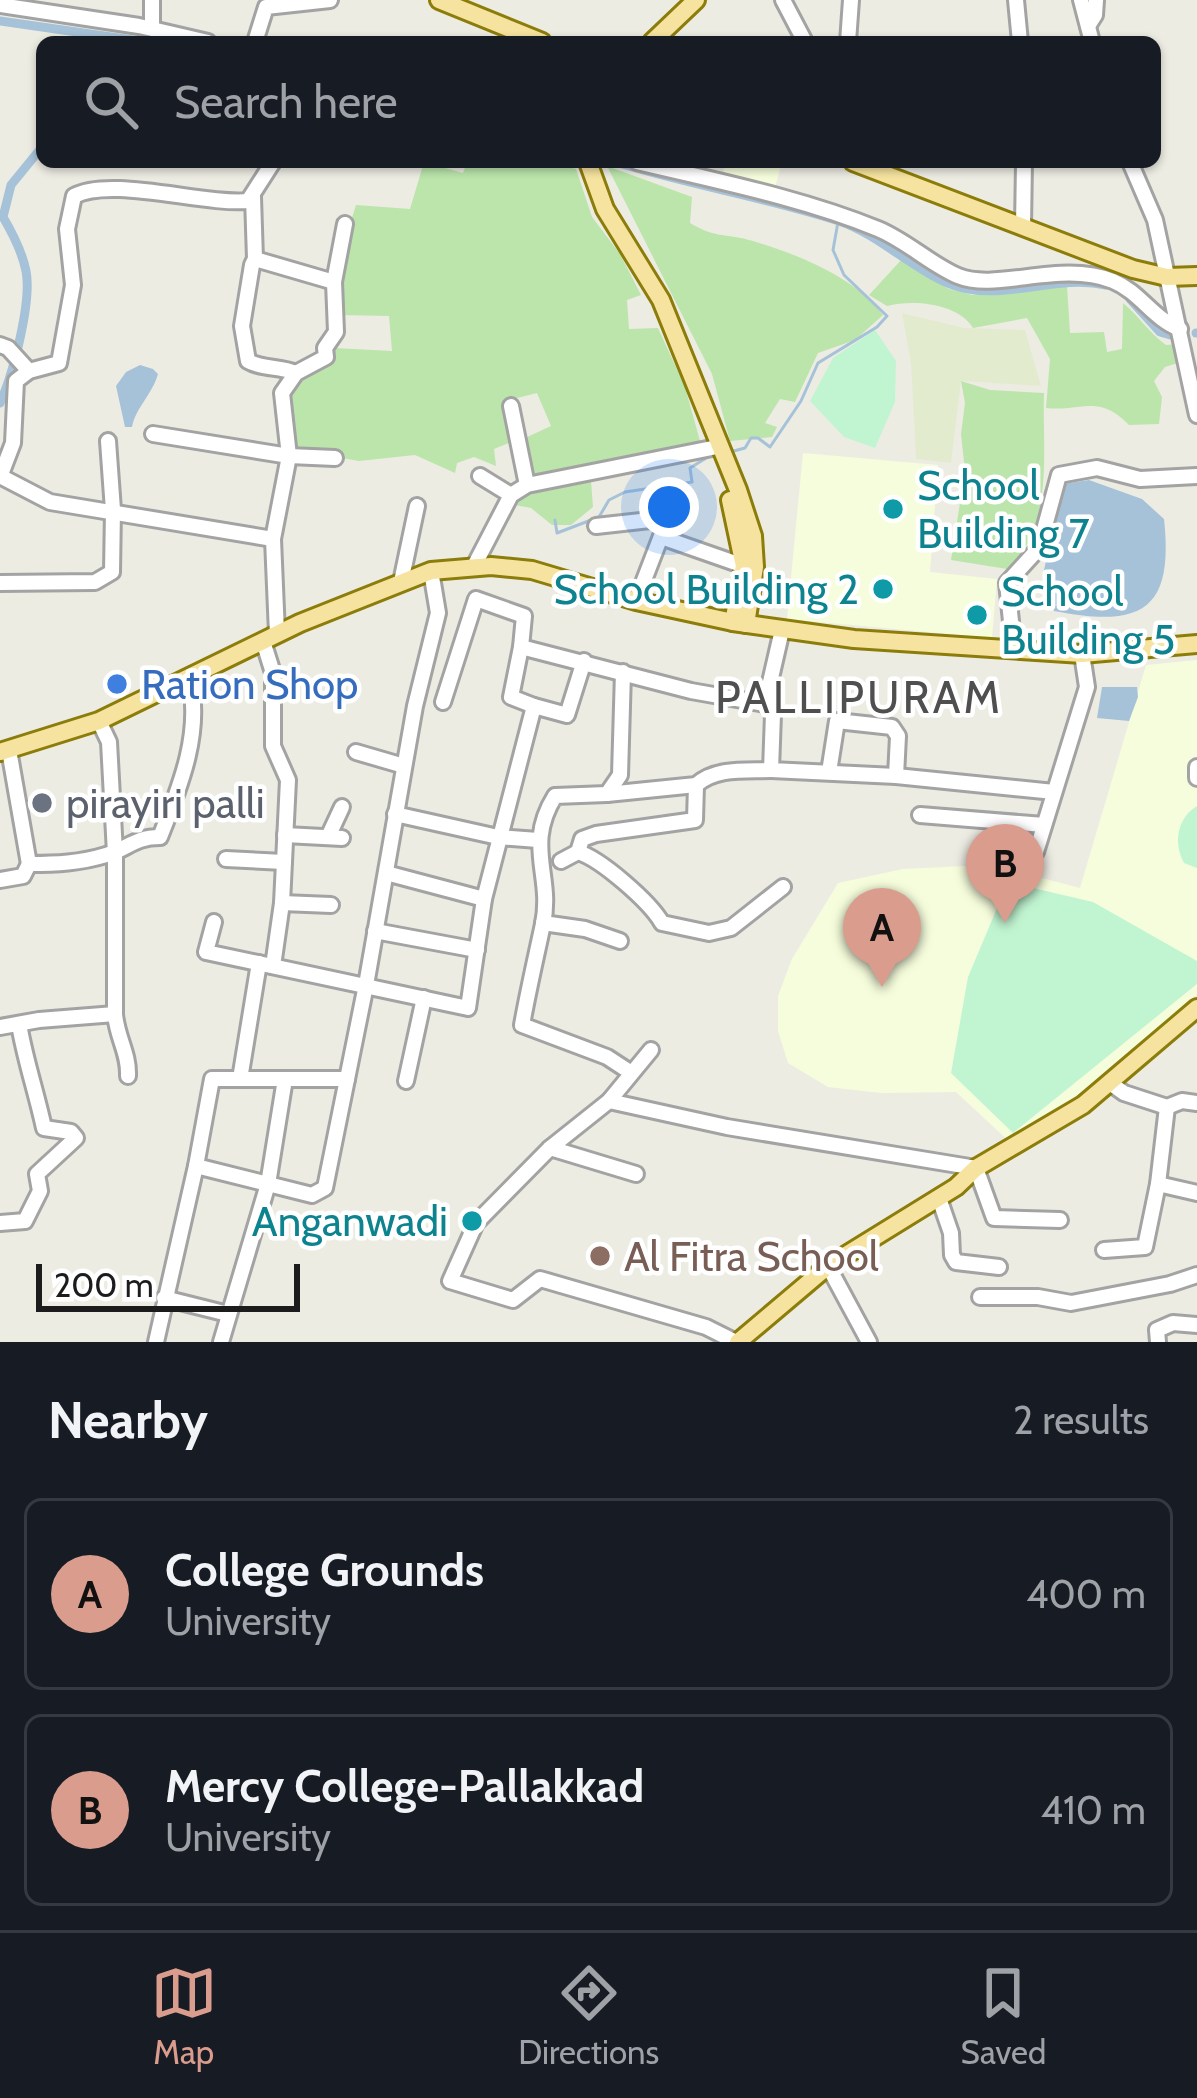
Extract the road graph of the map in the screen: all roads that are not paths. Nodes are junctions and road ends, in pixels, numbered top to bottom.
1 (152, 0) edge
2 (330, 0) edge
3 (439, 0) edge
4 (696, 0) edge
5 (783, 0) edge
6 (851, 0) edge
7 (1016, 0) edge
8 (1081, 0) edge
9 (1096, 0) edge
10 (0, 5) edge
11 (479, 8) edge
12 (152, 28) junction
13 (1090, 34) edge
14 (184, 36) edge
15 (257, 36) edge
16 (531, 36) edge
17 (658, 36) edge
18 (802, 36) edge
19 (848, 36) edge
20 (1019, 36) edge
21 (270, 168) edge
22 (586, 168) edge
23 (587, 168) edge
24 (661, 168) edge
25 (880, 168) edge
26 (1024, 168) edge
27 (1133, 168) edge
28 (254, 197) junction
29 (345, 224) dead end
30 (1023, 227) junction
31 (1074, 246) junction
32 (255, 259) junction
33 (1061, 271) junction
34 (1197, 276) edge
35 (1167, 277) junction
36 (334, 282) junction
37 (1182, 337) junction
38 (0, 345) edge
39 (29, 371) junction
40 (296, 373) junction
41 (511, 406) dead end
42 (0, 412) edge
43 (1197, 415) edge
44 (17, 418) junction
45 (154, 434) dead end
46 (108, 441) dead end
47 (712, 448) junction
48 (289, 456) junction
49 (335, 458) dead end
50 (0, 476) edge
51 (480, 476) dead end
52 (1197, 476) edge
53 (527, 485) junction
54 (511, 495) junction
55 (417, 506) dead end
56 (113, 510) junction
57 (596, 526) dead end
58 (661, 537) junction
59 (274, 539) junction
60 (744, 566) junction
61 (473, 568) junction
62 (431, 571) junction
63 (400, 582) junction
64 (0, 584) edge
65 (636, 601) junction
66 (740, 623) junction
67 (782, 630) junction
68 (270, 638) junction
69 (520, 646) junction
70 (1194, 646) edge
71 (1014, 650) junction
72 (1082, 654) junction
73 (584, 661) junction
74 (623, 672) junction
75 (189, 677) junction
76 (443, 702) dead end
77 (765, 704) junction
78 (534, 706) junction
79 (99, 721) junction
80 (5, 751) edge
81 (356, 752) dead end
82 (404, 766) junction
83 (1197, 767) edge
84 (771, 770) junction
85 (829, 772) junction
86 (896, 776) junction
87 (1197, 778) edge
88 (695, 784) junction
89 (1054, 792) junction
90 (607, 794) junction
91 (342, 807) dead end
92 (395, 814) junction
93 (920, 815) dead end
94 (1044, 825) junction
95 (286, 835) junction
96 (498, 837) junction
97 (538, 840) junction
98 (578, 852) junction
99 (1036, 852) dead end
100 (115, 853) junction
101 (226, 859) dead end
102 (561, 861) dead end
103 (284, 862) junction
104 (29, 864) junction
105 (386, 873) junction
106 (0, 880) edge
107 (783, 887) dead end
108 (484, 899) junction
109 (282, 903) junction
110 (331, 905) dead end
111 (214, 922) dead end
112 (543, 923) junction
113 (375, 931) junction
114 (620, 941) dead end
115 (476, 950) junction
116 (266, 964) junction
117 (366, 985) junction
118 (424, 998) junction
119 (1197, 1008) edge
120 (116, 1014) junction
121 (19, 1024) junction
122 (0, 1027) edge
123 (651, 1051) dead end
124 (630, 1072) junction
125 (128, 1076) dead end
126 (240, 1079) junction
127 (285, 1079) junction
128 (347, 1079) junction
129 (406, 1081) dead end
130 (1110, 1083) junction
131 (609, 1101) junction
132 (1197, 1102) edge
133 (1167, 1107) junction
134 (550, 1148) junction
135 (196, 1166) junction
136 (976, 1168) junction
137 (636, 1174) dead end
138 (268, 1184) junction
139 (1159, 1184) junction
140 (1197, 1193) edge
141 (939, 1198) junction
142 (1060, 1220) dead end
143 (0, 1222) edge
144 (1104, 1250) dead end
145 (828, 1267) junction
146 (999, 1267) dead end
147 (1197, 1275) edge
148 (980, 1297) dead end
149 (164, 1298) junction
150 (228, 1314) junction
151 (1197, 1325) edge
152 (156, 1342) edge
153 (221, 1342) edge
154 (737, 1342) edge
155 (869, 1342) edge
156 (1158, 1342) edge

1 - 12 street
2 - 15 street
3 - 11 main road
4 - 17 main road
5 - 18 street
6 - 19 street
7 - 20 street
8 - 13 street
9 - 13 street
10 - 12 street
11 - 16 main road
12 - 14 street
21 - 28 street
22 - 47 main road
23 - 66 main road
24 - 33 street
25 - 30 main road
26 - 30 street
27 - 35 street
28 - 32 street
28 - 39 street
29 - 36 street
30 - 31 main road
31 - 33 street
31 - 35 main road
32 - 36 street
32 - 40 street
33 - 37 street
34 - 35 main road
35 - 37 street
36 - 40 street
37 - 43 street
38 - 39 street
39 - 44 street
40 - 48 street
41 - 53 street
42 - 44 street
44 - 50 street
45 - 48 street
46 - 56 street
47 - 53 street
47 - 60 main road
48 - 49 street
48 - 59 street
50 - 56 street
51 - 54 street
52 - 71 street
53 - 54 street
54 - 61 street
55 - 63 street
56 - 59 street
56 - 64 street
57 - 58 street
58 - 60 street
58 - 65 street
59 - 68 street
60 - 66 main road
61 - 62 main road
61 - 65 main road
62 - 63 main road
62 - 82 street
63 - 68 main road
65 - 66 main road
66 - 67 main road
67 - 71 main road
67 - 77 street
68 - 75 main road
68 - 95 street
69 - 73 street
69 - 76 street
69 - 78 street
70 - 72 main road
71 - 72 main road
72 - 89 street
73 - 74 street
73 - 78 street
74 - 77 street
74 - 90 street
75 - 79 main road
75 - 100 street
77 - 84 street
78 - 96 street
79 - 80 main road
79 - 100 street
80 - 104 street
81 - 82 street
82 - 92 street
83 - 87 street
84 - 85 street
84 - 88 street
85 - 86 street
85 - 86 street
86 - 89 street
88 - 90 street
88 - 98 street
89 - 94 street
90 - 97 street
91 - 95 street
92 - 96 street
92 - 105 street
93 - 94 street
94 - 99 street
95 - 103 street
96 - 97 street
96 - 108 street
97 - 112 street
98 - 102 street
98 - 107 street
100 - 104 street
100 - 120 street
101 - 103 street
103 - 109 street
104 - 106 street
105 - 108 street
105 - 113 street
108 - 115 street
109 - 110 street
109 - 116 street
111 - 116 street
112 - 114 street
112 - 124 street
113 - 115 street
113 - 117 street
115 - 118 street
116 - 117 street
116 - 126 street
117 - 118 street
117 - 128 street
118 - 129 street
119 - 130 main road
120 - 121 street
120 - 125 street
121 - 122 street
121 - 143 street
123 - 124 street
124 - 131 street
126 - 127 street
126 - 135 street
127 - 128 street
127 - 138 street
128 - 138 street
130 - 133 street
130 - 136 main road
131 - 134 street
131 - 136 street
132 - 133 street
133 - 139 street
134 - 137 street
134 - 154 street
135 - 138 street
135 - 149 street
136 - 141 main road
136 - 142 street
138 - 150 street
139 - 140 street
139 - 144 street
141 - 145 main road
141 - 146 street
145 - 154 main road
145 - 155 street
147 - 148 street
149 - 150 street
149 - 152 street
150 - 153 street
151 - 156 street

